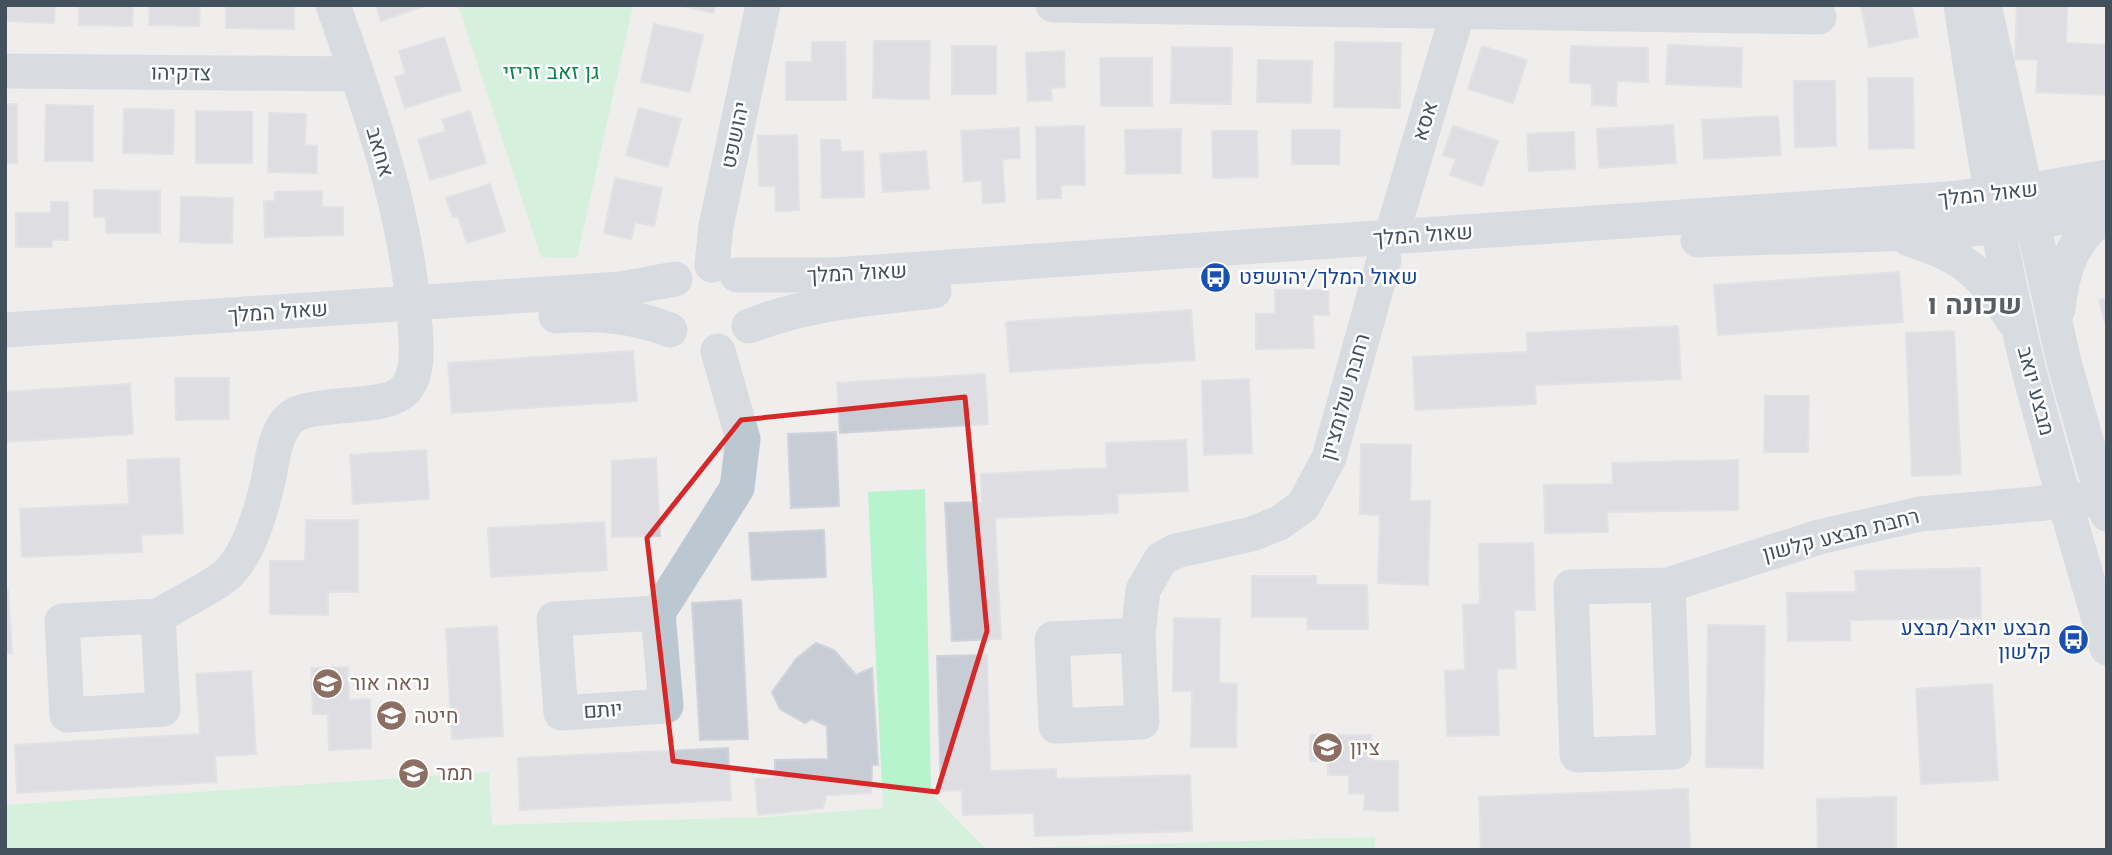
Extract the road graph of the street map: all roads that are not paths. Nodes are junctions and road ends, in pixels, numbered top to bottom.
1 (333, 5) edge
2 (763, 5) edge
3 (1053, 5) edge
4 (1961, 5) edge
5 (1984, 5) edge
6 (1459, 8) edge
7 (1819, 17) dead end
8 (5, 71) edge
9 (357, 75) junction
10 (2107, 177) edge
11 (2030, 206) junction
12 (2107, 208) edge
13 (1995, 211) junction
14 (2107, 215) edge
15 (1888, 234) junction
16 (1387, 249) junction
17 (724, 270) junction
18 (676, 279) junction
19 (414, 314) junction
20 (748, 326) junction
21 (2056, 327) junction
22 (5, 330) edge
23 (670, 330) junction
24 (2020, 331) junction
25 (718, 351) junction
26 (5, 352) edge
27 (2066, 500) junction
28 (2105, 506) edge
29 (1668, 584) junction
30 (658, 613) dead end
31 (158, 616) dead end
32 (1138, 635) dead end
33 (2107, 648) edge

1 - 9 street, אחאב
2 - 17 street, יהושפט
3 - 6 street
4 - 13 street, מבצע יואב
5 - 11 street, מבצע יואב
6 - 7 street
6 - 16 street, אסא
8 - 9 street, צדקיהו
9 - 19 street, אחאב
10 - 11 street, שאול המלך
11 - 12 street, שאול המלך
11 - 13 street, שאול המלך
11 - 21 street, מבצע יואב
13 - 15 street, שאול המלך
13 - 16 street, שאול המלך
13 - 24 street, מבצע יואב
14 - 21 street
15 - 16 street, שאול המלך
15 - 24 street
16 - 17 street, שאול המלך
16 - 20 street, שאול המלך
16 - 32 street, רחבת שלומציון
17 - 18 street
17 - 20 street
18 - 19 street, שאול המלך
18 - 23 street
19 - 22 street, שאול המלך
19 - 23 street, שאול המלך
19 - 26 street, שאול המלך
19 - 31 street, אחאב
20 - 25 street
21 - 28 street, מבצע יואב
23 - 25 street
24 - 27 street, מבצע יואב
25 - 30 street
27 - 28 street, רחבת מבצע קלשון
27 - 29 street, רחבת מבצע קלשון
27 - 33 street, מבצע יואב
29 - 29 street, רחבת מבצע קלשון

